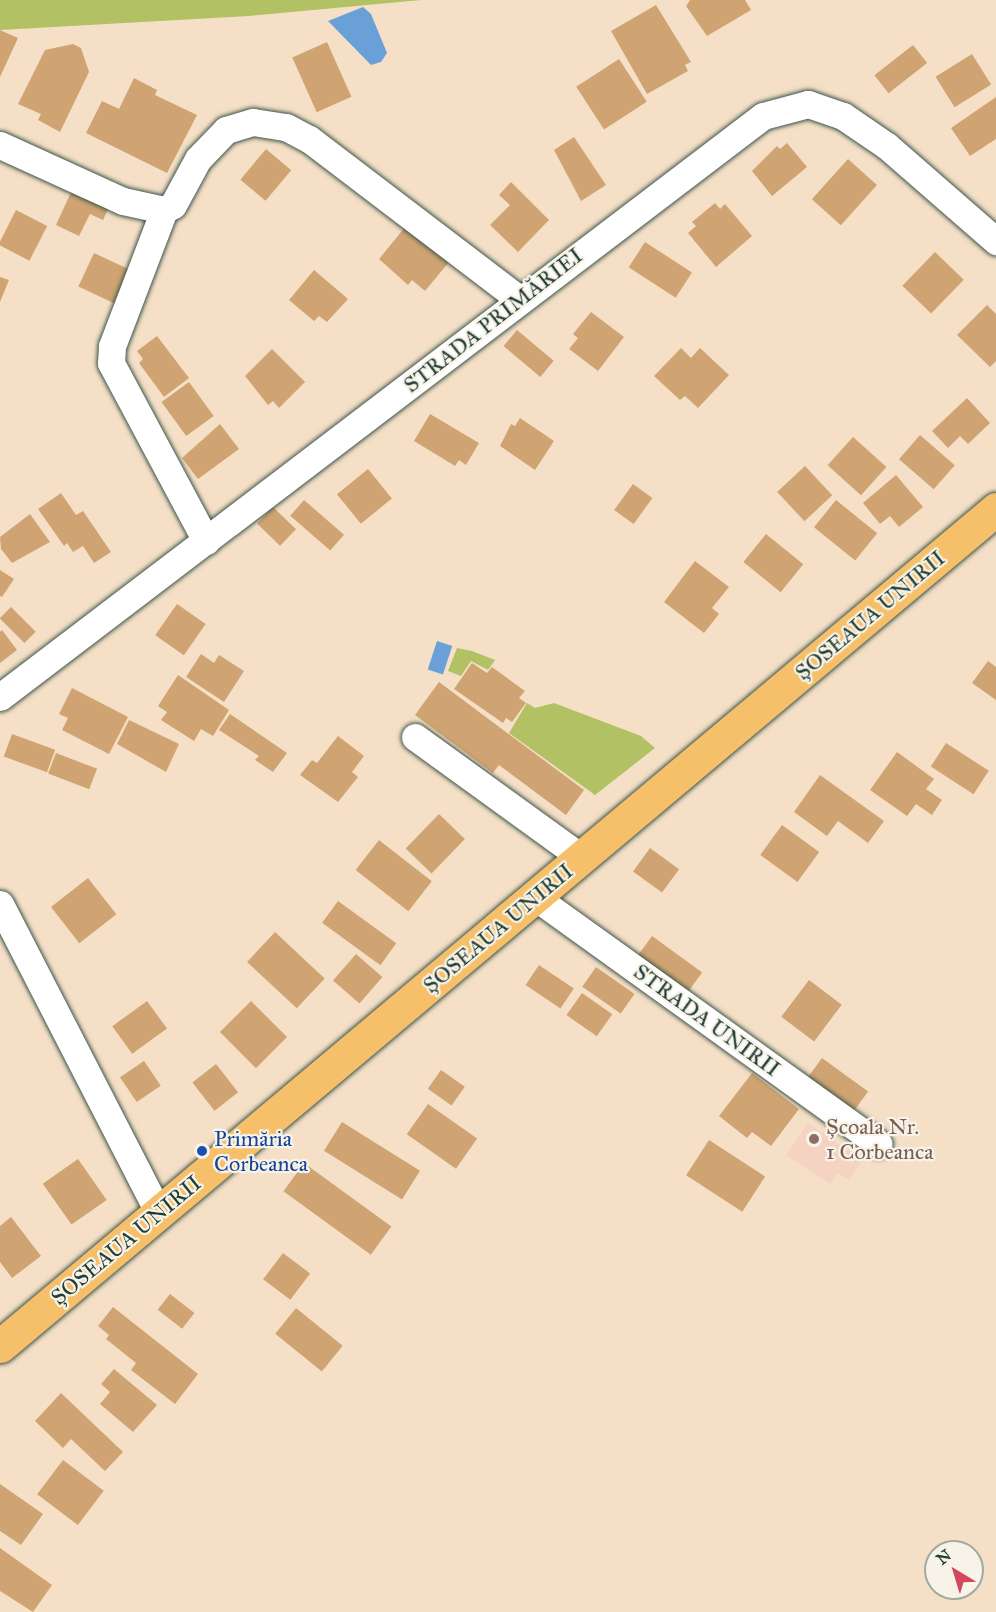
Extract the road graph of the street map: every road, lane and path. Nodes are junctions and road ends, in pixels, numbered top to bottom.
1 (0, 145) edge
2 (164, 210) junction
3 (996, 241) edge
4 (520, 300) junction
5 (996, 509) edge
6 (206, 541) junction
7 (0, 697) edge
8 (415, 737) dead end
9 (582, 858) junction
10 (535, 897) junction
11 (0, 904) edge
12 (879, 1144) dead end
13 (158, 1212) junction
14 (0, 1346) edge

1 - 2 street
2 - 4 street
2 - 6 street
3 - 4 street, STRADA PRIMĂRIEI
4 - 6 street, STRADA PRIMĂRIEI
5 - 9 main road, ȘOSEAUA UNIRII
6 - 7 street, STRADA PRIMĂRIEI
8 - 9 street
9 - 10 main road, ȘOSEAUA UNIRII
10 - 12 street, STRADA UNIRII
10 - 13 main road, ȘOSEAUA UNIRII
11 - 13 street
13 - 14 main road, ȘOSEAUA UNIRII

